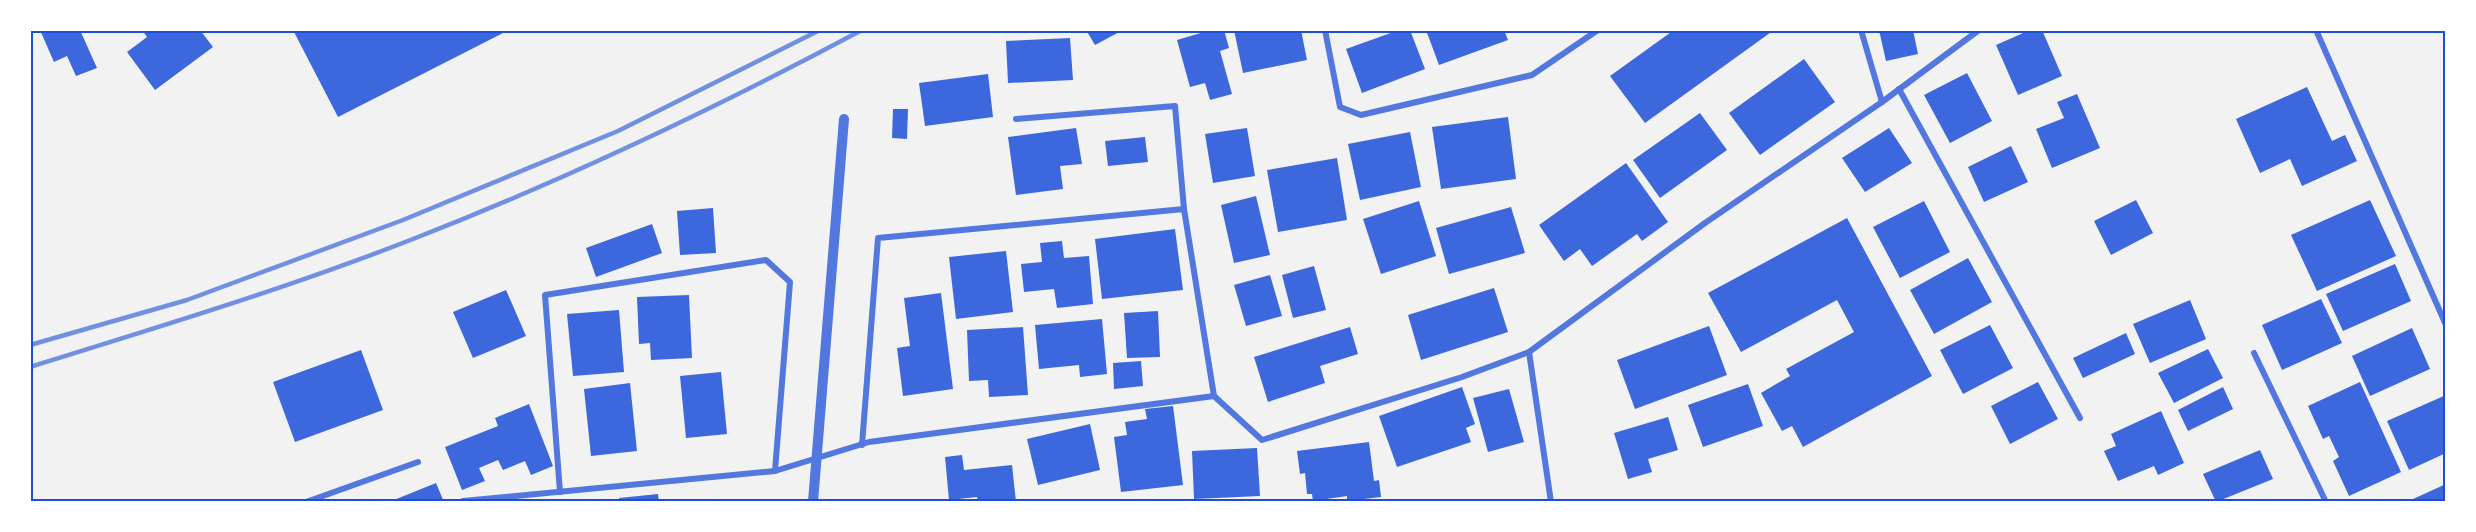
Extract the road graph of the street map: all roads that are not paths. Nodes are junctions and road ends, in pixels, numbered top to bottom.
1 (1325, 30) edge
2 (1598, 30) edge
3 (1861, 30) edge
4 (1978, 30) edge
5 (2316, 30) edge
6 (1899, 89) junction
7 (1881, 102) junction
8 (844, 118) dead end
9 (1016, 119) dead end
10 (1184, 209) junction
11 (2446, 324) edge
12 (1529, 352) junction
13 (2254, 353) dead end
14 (1214, 396) junction
15 (2080, 418) dead end
16 (861, 445) junction
17 (816, 457) junction
18 (418, 462) dead end
19 (775, 471) junction
20 (560, 492) junction
21 (463, 501) edge
22 (306, 502) edge
23 (813, 502) edge
24 (1551, 502) edge
25 (2326, 502) edge

1 - 2 street
3 - 7 street
4 - 6 street
5 - 11 street
6 - 7 street
6 - 15 street
7 - 12 street
8 - 17 street
9 - 10 street
10 - 14 street
10 - 16 street
12 - 14 street
12 - 24 street
13 - 25 street
14 - 16 street
16 - 17 street
17 - 19 street
17 - 23 street
18 - 22 street
19 - 20 street
19 - 20 street
20 - 21 street

